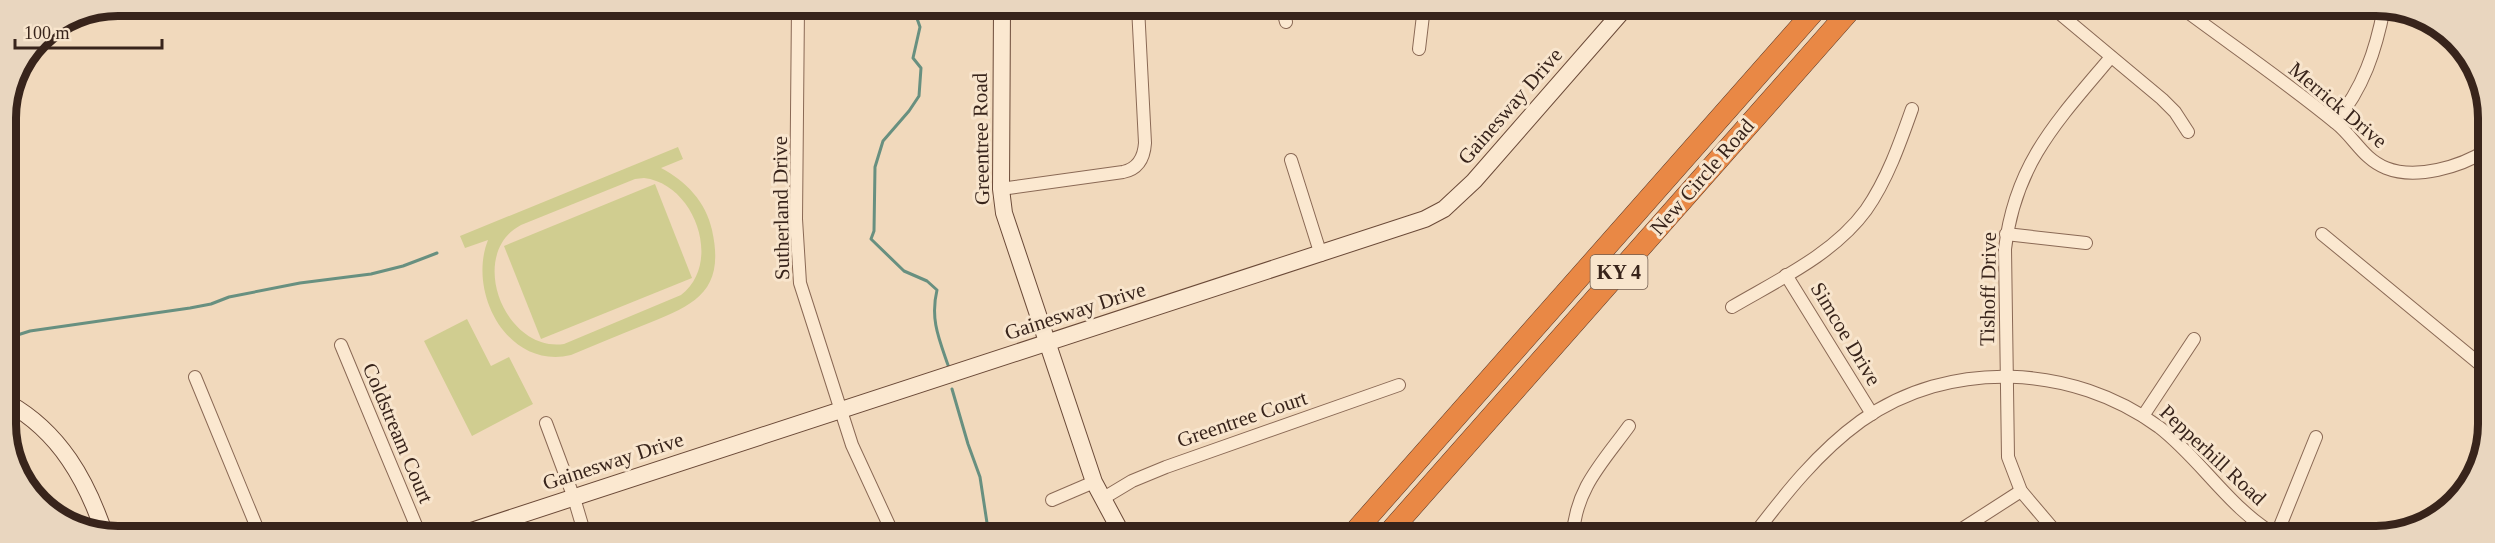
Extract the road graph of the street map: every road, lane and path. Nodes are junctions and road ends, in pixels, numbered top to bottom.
1 (798, 16) edge
2 (1002, 16) edge
3 (1138, 16) edge
4 (1284, 16) edge
5 (1423, 16) edge
6 (1618, 16) edge
7 (1810, 16) edge
8 (1845, 16) edge
9 (2062, 16) edge
10 (2193, 16) edge
11 (2381, 17) edge
12 (1286, 22) dead end
13 (1419, 49) dead end
14 (2111, 57) junction
15 (1912, 109) dead end
16 (2336, 122) junction
17 (2188, 132) dead end
18 (2478, 156) edge
19 (1291, 160) dead end
20 (1001, 189) junction
21 (2007, 234) junction
22 (2322, 234) dead end
23 (2086, 243) dead end
24 (1321, 255) junction
25 (1786, 275) junction
26 (1732, 307) dead end
27 (2194, 339) dead end
28 (1048, 343) junction
29 (340, 345) dead end
30 (2478, 363) edge
31 (2008, 375) junction
32 (195, 377) dead end
33 (1399, 385) dead end
34 (16, 409) edge
35 (840, 411) junction
36 (1872, 414) junction
37 (2143, 416) junction
38 (546, 423) dead end
39 (1629, 426) dead end
40 (2316, 437) dead end
41 (1094, 482) junction
42 (2021, 491) junction
43 (574, 498) junction
44 (1102, 499) junction
45 (1052, 500) dead end
46 (102, 525) edge
47 (256, 526) edge
48 (416, 526) edge
49 (487, 526) edge
50 (582, 526) edge
51 (889, 526) edge
52 (1117, 526) edge
53 (1360, 526) edge
54 (1395, 526) edge
55 (1574, 526) edge
56 (1761, 526) edge
57 (1967, 526) edge
58 (2051, 526) edge
59 (2264, 526) edge
60 (2281, 526) edge

1 - 35 street, Sutherland Drive
2 - 20 street, Greentree Road
3 - 20 street
4 - 12 street
5 - 13 street
6 - 24 street, Gainesway Drive
7 - 53 highway, New Circle Road / KY 4
8 - 54 highway, New Circle Road / KY 4
9 - 14 street
10 - 16 street, Merrick Drive
11 - 16 street
14 - 17 street
14 - 21 street, Tishoff Drive
15 - 25 street
16 - 18 street, Merrick Drive
19 - 24 street
20 - 28 street, Greentree Road
21 - 23 street
21 - 31 street, Tishoff Drive
22 - 30 street
24 - 28 street, Gainesway Drive
25 - 26 street
25 - 36 street, Simcoe Drive
27 - 37 street
28 - 35 street, Gainesway Drive
28 - 41 street, Greentree Road
29 - 48 street, Coldstream Court
31 - 36 street, Pepperhill Road
31 - 37 street, Pepperhill Road
31 - 42 street, Tishoff Drive
32 - 47 street
33 - 44 street, Greentree Court
34 - 46 street
35 - 43 street, Gainesway Drive
35 - 51 street, Sutherland Drive
36 - 56 street, Pepperhill Road
37 - 59 street, Pepperhill Road
38 - 43 street
39 - 55 street
40 - 60 street
41 - 44 street, Greentree Road
41 - 45 street
42 - 57 street
42 - 58 street, Tishoff Drive
43 - 49 street, Gainesway Drive
43 - 50 street
44 - 52 street, Greentree Road

